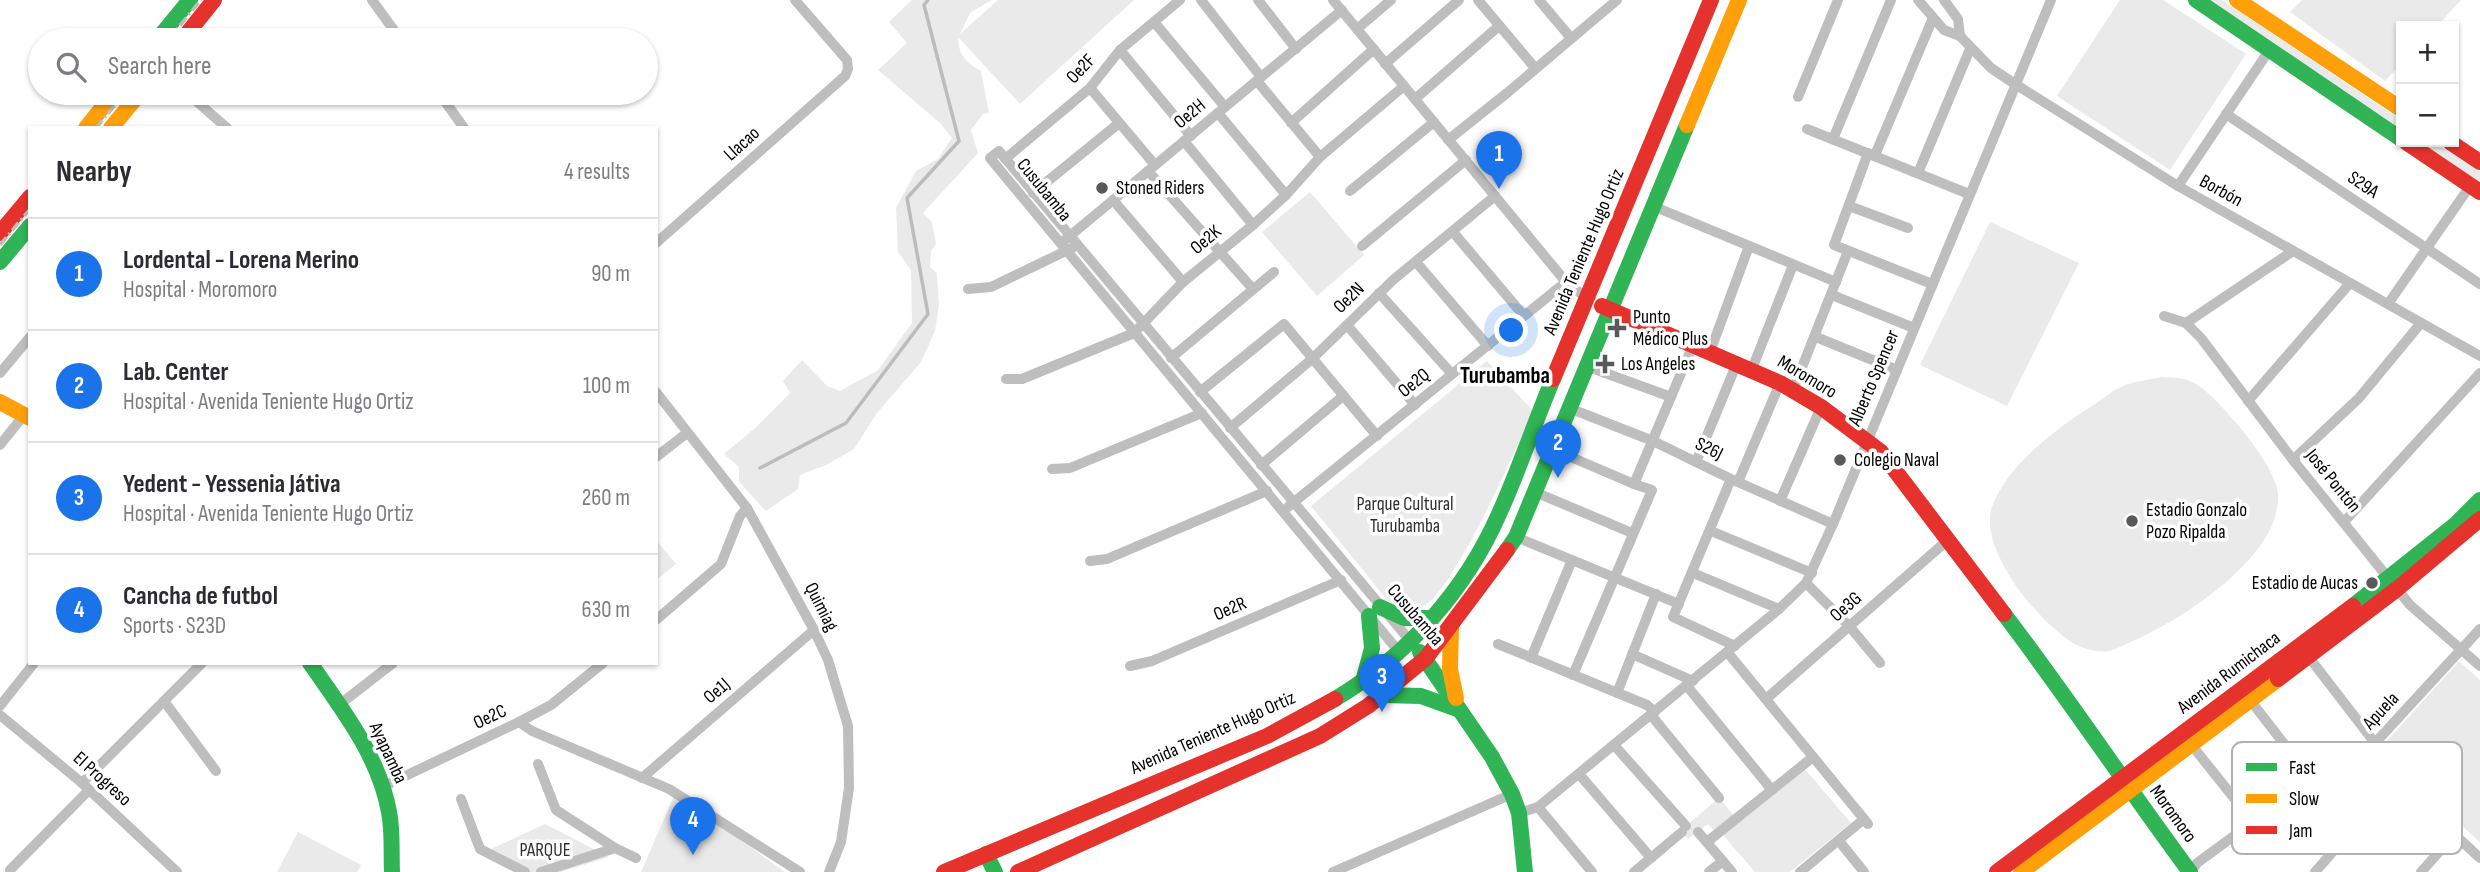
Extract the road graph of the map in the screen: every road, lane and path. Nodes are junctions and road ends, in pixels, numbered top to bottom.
1 (190, 0) edge
2 (214, 0) edge
3 (372, 0) edge
4 (796, 0) edge
5 (1180, 0) edge
6 (1201, 0) edge
7 (1258, 0) edge
8 (1333, 0) edge
9 (1391, 0) edge
10 (1459, 0) edge
11 (1478, 0) edge
12 (1539, 0) edge
13 (1596, 0) edge
14 (1617, 0) edge
15 (1711, 0) edge
16 (1739, 0) edge
17 (1838, 0) edge
18 (1891, 0) edge
19 (1918, 0) edge
20 (1944, 0) edge
21 (2051, 0) edge
22 (2196, 0) edge
23 (2236, 0) edge
24 (1342, 10) junction
25 (1605, 10) junction
26 (1933, 18) junction
27 (1154, 22) junction
28 (1499, 26) junction
29 (167, 28) edge
30 (192, 28) edge
31 (392, 28) edge
32 (1357, 29) junction
33 (1960, 36) junction
34 (1571, 38) junction
35 (1970, 48) junction
36 (1296, 49) junction
37 (1374, 49) junction
38 (2270, 49) junction
39 (1121, 50) junction
40 (1385, 64) junction
41 (1535, 68) junction
42 (1259, 79) junction
43 (2015, 84) junction
44 (1404, 86) junction
45 (1090, 88) junction
46 (1798, 97) dead end
47 (1415, 99) junction
48 (104, 105) edge
49 (130, 105) edge
50 (201, 105) edge
51 (448, 105) edge
52 (2396, 106) edge
53 (1222, 110) junction
54 (2227, 114) junction
55 (1434, 122) junction
56 (1291, 123) junction
57 (1118, 124) junction
58 (88, 126) edge
59 (113, 126) edge
60 (225, 126) edge
61 (463, 126) edge
62 (1807, 129) dead end
63 (2396, 136) edge
64 (1187, 139) junction
65 (1448, 139) junction
66 (1833, 139) junction
67 (2413, 147) edge
68 (2458, 147) edge
69 (1872, 154) junction
70 (1321, 157) junction
71 (1006, 159) junction
72 (1466, 160) junction
73 (2480, 162) edge
74 (1152, 168) junction
75 (1918, 173) junction
76 (2178, 186) junction
77 (2475, 189) edge
78 (1349, 191) dead end
79 (1033, 192) junction
80 (1969, 194) junction
81 (1286, 195) junction
82 (1495, 196) junction
83 (28, 199) edge
84 (1113, 200) junction
85 (1653, 206) junction
86 (1849, 206) junction
87 (1253, 225) junction
88 (28, 228) edge
89 (1908, 228) dead end
90 (1453, 232) junction
91 (0, 233) edge
92 (658, 241) edge
93 (1068, 244) junction
94 (1362, 246) dead end
95 (1749, 246) junction
96 (2427, 249) junction
97 (1219, 251) junction
98 (1848, 251) junction
99 (2292, 251) junction
100 (0, 262) edge
101 (1416, 262) junction
102 (1793, 265) junction
103 (1274, 272) dead end
104 (1183, 282) junction
105 (1566, 282) junction
106 (1836, 282) junction
107 (2350, 283) junction
108 (1932, 284) junction
109 (2480, 284) edge
110 (968, 289) dead end
111 (1253, 289) junction
112 (1379, 293) junction
113 (1832, 295) junction
114 (1588, 299) junction
115 (2388, 304) junction
116 (1610, 310) junction
117 (1524, 316) junction
118 (2164, 316) dead end
119 (1142, 323) junction
120 (2186, 323) junction
121 (2421, 323) junction
122 (1347, 325) junction
123 (1914, 328) junction
124 (1134, 333) junction
125 (1816, 337) junction
126 (28, 339) edge
127 (1693, 345) junction
128 (1488, 346) junction
129 (1710, 352) junction
130 (2480, 356) edge
131 (1171, 358) junction
132 (1312, 359) junction
133 (1586, 366) junction
134 (1744, 366) junction
135 (1896, 370) junction
136 (0, 373) edge
137 (2480, 373) edge
138 (1452, 374) junction
139 (1006, 379) dead end
140 (1786, 386) junction
141 (1200, 392) junction
142 (658, 395) edge
143 (1343, 396) junction
144 (1671, 397) junction
145 (2248, 401) junction
146 (0, 402) edge
147 (1415, 404) junction
148 (1821, 407) junction
149 (1569, 408) junction
150 (1202, 413) junction
151 (27, 417) edge
152 (1230, 428) junction
153 (687, 433) junction
154 (1377, 436) junction
155 (1653, 441) junction
156 (1866, 442) junction
157 (0, 445) edge
158 (1552, 449) junction
159 (658, 455) edge
160 (2293, 460) junction
161 (1696, 463) junction
162 (1261, 465) junction
163 (1052, 469) dead end
164 (1735, 481) junction
165 (1634, 484) junction
166 (1266, 491) junction
167 (1535, 492) junction
168 (2480, 500) edge
169 (1780, 501) junction
170 (1293, 503) junction
171 (747, 508) junction
172 (1284, 511) junction
173 (2480, 519) edge
174 (2343, 522) junction
175 (1833, 524) junction
176 (1711, 531) junction
177 (1632, 533) junction
178 (1516, 537) junction
179 (1949, 539) junction
180 (1572, 560) junction
181 (1090, 561) dead end
182 (1693, 573) junction
183 (1613, 577) junction
184 (1809, 578) junction
185 (1341, 580) junction
186 (2393, 584) junction
187 (1656, 594) junction
188 (1679, 604) junction
189 (1779, 609) junction
190 (1375, 612) junction
191 (658, 618) edge
192 (1431, 618) junction
193 (1451, 627) junction
194 (1850, 627) junction
195 (2480, 629) edge
196 (814, 630) junction
197 (1498, 644) dead end
198 (1406, 647) junction
199 (1732, 649) junction
200 (2461, 650) junction
201 (1632, 653) junction
202 (2308, 656) junction
203 (1531, 658) junction
204 (1420, 662) junction
205 (1880, 663) dead end
206 (32, 665) edge
207 (200, 665) edge
208 (311, 665) edge
209 (390, 665) edge
210 (601, 665) edge
211 (1130, 666) dead end
212 (2480, 666) edge
213 (1573, 676) junction
214 (1363, 680) junction
215 (1690, 683) junction
216 (1617, 693) junction
217 (1383, 695) junction
218 (1766, 699) junction
219 (2250, 700) junction
220 (164, 701) junction
221 (339, 705) junction
222 (0, 706) edge
223 (1459, 710) junction
224 (1653, 714) junction
225 (0, 715) edge
226 (519, 722) junction
227 (2283, 742) edge
228 (2374, 742) edge
229 (2376, 742) edge
230 (2190, 743) junction
231 (1614, 745) junction
232 (1813, 757) junction
233 (538, 764) dead end
234 (216, 771) dead end
235 (1578, 774) junction
236 (642, 778) junction
237 (2126, 784) junction
238 (86, 787) junction
239 (382, 787) junction
240 (1772, 790) junction
241 (1513, 794) junction
242 (2232, 796) edge
243 (1719, 798) dead end
244 (461, 799) dead end
245 (1538, 807) junction
246 (1519, 813) junction
247 (1698, 832) dead end
248 (2232, 837) edge
249 (1839, 841) junction
250 (1707, 842) junction
251 (2462, 842) edge
252 (1012, 844) junction
253 (615, 848) junction
254 (986, 854) junction
255 (2331, 854) edge
256 (2437, 854) edge
257 (636, 858) dead end
258 (1651, 858) junction
259 (2480, 858) edge
260 (1723, 861) junction
261 (10, 870) edge
262 (1022, 871) edge
263 (177, 872) edge
264 (392, 872) edge
265 (525, 872) edge
266 (541, 872) edge
267 (800, 872) edge
268 (829, 872) edge
269 (944, 872) edge
270 (995, 872) edge
271 (1333, 872) edge
272 (1525, 872) edge
273 (1592, 872) edge
274 (1634, 872) edge
275 (1709, 872) edge
276 (1732, 872) edge
277 (1800, 872) edge
278 (1864, 872) edge
279 (1997, 872) edge
280 (2021, 872) edge
281 (2190, 872) edge
282 (2315, 872) edge
283 (2421, 872) edge

1 - 29 main road
2 - 30 main road
3 - 31 street
4 - 92 street, Llacao
5 - 27 street, Oe2F
6 - 42 street
7 - 36 street
8 - 24 street, Moromoro
9 - 32 street
10 - 40 street
11 - 28 street
12 - 34 street
13 - 25 street
14 - 25 street
15 - 114 main road, Avenida Teniente Hugo Ortiz
16 - 85 main road
17 - 46 street
18 - 66 street
19 - 26 street, Borbón
20 - 33 street, Borbón
21 - 43 street, Alberto Spencer
22 - 38 main road
23 - 52 main road
24 - 32 street, Moromoro
24 - 36 street, Oe2H
25 - 34 street
26 - 33 street, Borbón
26 - 69 street
27 - 39 street, Oe2F
27 - 53 street
28 - 41 street
28 - 47 street
32 - 37 street, Moromoro
33 - 35 street, Borbón
34 - 41 street
35 - 43 street, Borbón
35 - 75 street
36 - 42 street, Oe2H
37 - 40 street, Moromoro
37 - 56 street
38 - 54 street
38 - 63 main road
39 - 45 street, Oe2F
39 - 64 street
40 - 44 street, Moromoro
41 - 65 street
42 - 53 street, Oe2H
42 - 56 street
43 - 76 street, Borbón
43 - 80 street, Alberto Spencer
44 - 47 street, Moromoro
44 - 70 street, Oe2K
45 - 57 street
45 - 71 street, Oe2F
47 - 55 street, Moromoro
48 - 58 main road
49 - 59 main road
50 - 60 street
51 - 61 street
53 - 64 street, Oe2H
53 - 81 street
54 - 76 street
54 - 96 street, S29A
55 - 65 street, Moromoro
55 - 78 street
56 - 70 street
57 - 74 street
57 - 79 street
62 - 66 street
64 - 74 street, Oe2H
64 - 87 street
65 - 72 street, Moromoro
66 - 69 street
67 - 77 main road
68 - 73 main road
69 - 75 street
69 - 86 street
70 - 81 street, Oe2K
71 - 79 street, Cusubamba
71 - 93 street, Cusubamba
72 - 82 street, Moromoro
72 - 94 street
74 - 84 street, Oe2H
74 - 97 street
75 - 80 street
76 - 99 street, Borbón
77 - 96 street
79 - 93 street, Cusubamba
80 - 108 street, Alberto Spencer
81 - 87 street, Oe2K
82 - 90 street, Oe2N
82 - 105 street, Moromoro
83 - 91 main road
84 - 93 street, Oe2H
84 - 104 street
85 - 95 street
85 - 116 main road
86 - 89 street
86 - 98 street
87 - 97 street, Oe2K
88 - 100 main road
90 - 101 street, Oe2N
90 - 117 street
93 - 110 street, Oe2H
93 - 119 street, Cusubamba
93 - 124 street, Cusubamba
95 - 102 street
95 - 129 street
96 - 109 street, S29A
96 - 115 street
97 - 104 street, Oe2K
97 - 111 street
98 - 106 street
98 - 108 street
99 - 107 street, Borbón
99 - 120 street
101 - 112 street, Oe2N
101 - 128 street
102 - 106 street
102 - 134 street
103 - 111 street
104 - 119 street, Oe2K
105 - 114 street, Moromoro
105 - 117 street, Oe2Q
106 - 113 street
107 - 115 street, Borbón
107 - 145 street
108 - 123 street, Alberto Spencer
111 - 131 street
112 - 122 street, Oe2N
112 - 138 street
113 - 123 street
113 - 125 street
114 - 116 main road, Moromoro
114 - 192 main road, Avenida Teniente Hugo Ortiz
115 - 121 street, Borbón
116 - 127 main road, Moromoro
116 - 133 main road
117 - 128 street, Oe2Q
118 - 120 street
119 - 124 street, Oe2K
119 - 131 street, Cusubamba
120 - 145 street, José Pontón
121 - 130 street, Borbón
121 - 160 street
122 - 132 street, Oe2N
122 - 147 street
123 - 135 street, Alberto Spencer
124 - 139 street, Oe2K
124 - 150 street, Cusubamba
125 - 135 street
125 - 140 street
126 - 136 street
127 - 129 main road, Moromoro
127 - 144 street
128 - 138 street, Oe2Q
129 - 134 main road, Moromoro
131 - 141 street, Cusubamba
132 - 141 street
132 - 143 street
132 - 152 street, Oe2N
133 - 144 street
133 - 149 main road
134 - 140 main road, Moromoro
134 - 161 street
135 - 156 street, Alberto Spencer
137 - 174 street
138 - 147 street, Oe2Q
140 - 148 main road, Moromoro
140 - 164 street
141 - 152 street, Cusubamba
142 - 153 street, Quimiag
143 - 154 street
143 - 162 street
144 - 155 street
145 - 160 street, José Pontón
146 - 151 main road
147 - 154 street, Oe2Q
148 - 156 main road, Moromoro
148 - 169 street
149 - 155 street, S26J
149 - 158 main road
150 - 163 street
150 - 166 street, Cusubamba
151 - 157 street
152 - 162 street, Cusubamba
153 - 159 street
153 - 171 street, Quimiag
154 - 170 street, Oe2Q
155 - 161 street, S26J
155 - 165 street
156 - 175 street, Alberto Spencer
156 - 179 main road, Moromoro
158 - 165 street
158 - 167 main road
160 - 174 street, José Pontón
161 - 164 street, S26J
162 - 170 street, Cusubamba
164 - 169 street, S26J
164 - 176 street
165 - 177 street
166 - 172 street, Cusubamba
166 - 181 street
167 - 177 street
167 - 178 main road
168 - 186 main road, Avenida Rumichaca
169 - 175 street, S26J
170 - 172 street, Oe2Q
170 - 190 street, Cusubamba
171 - 191 street
171 - 196 street, Quimiag
172 - 185 street, Cusubamba
173 - 186 main road, Avenida Rumichaca
174 - 186 street, José Pontón
175 - 184 street, Alberto Spencer
176 - 182 street
176 - 184 street
177 - 183 street
178 - 180 street
178 - 193 main road
179 - 194 street, Oe3G
179 - 237 main road, Moromoro
180 - 183 street
180 - 203 street
182 - 188 street
182 - 189 street
183 - 187 street
183 - 213 street
184 - 189 street, Alberto Spencer
184 - 194 street
185 - 190 street, Cusubamba
185 - 211 street, Oe2R
186 - 200 street, José Pontón
186 - 202 main road, Avenida Rumichaca
186 - 237 main road, Avenida Rumichaca
187 - 188 street
187 - 201 street
188 - 199 street
189 - 199 street, Alberto Spencer
190 - 192 main road
190 - 198 street, Cusubamba
190 - 214 main road
192 - 198 main road, Avenida Teniente Hugo Ortiz
193 - 204 main road
193 - 223 main road
194 - 205 street
194 - 218 street, Oe3G
195 - 200 street, Apuela
196 - 236 street, Oe1J
196 - 268 street, Quimiag
197 - 203 street
198 - 204 main road, Cusubamba
198 - 214 main road, Avenida Teniente Hugo Ortiz
199 - 215 street, Alberto Spencer
199 - 218 street
200 - 212 street, José Pontón
200 - 229 street, Apuela
201 - 215 street
201 - 216 street
202 - 219 main road, Avenida Rumichaca
202 - 228 street
203 - 213 street
204 - 217 main road
204 - 223 main road, Cusubamba
206 - 222 street
207 - 220 street
208 - 221 main road, Ayapamba
209 - 221 street
210 - 226 street, Oe2C
213 - 216 street
214 - 252 main road, Avenida Teniente Hugo Ortiz
215 - 224 street, Alberto Spencer
215 - 240 street
216 - 224 street
217 - 223 main road
217 - 262 main road
218 - 232 street
219 - 227 street
219 - 230 main road, Avenida Rumichaca
220 - 234 street
220 - 238 street
221 - 239 main road, Ayapamba
223 - 241 main road, Cusubamba
224 - 231 street, Alberto Spencer
224 - 243 street
225 - 238 street, El Progreso
226 - 236 street
226 - 239 street, Oe2C
230 - 237 main road, Avenida Rumichaca
230 - 242 street
231 - 235 street, Alberto Spencer
231 - 258 street
232 - 240 street
232 - 249 street
233 - 253 street
235 - 245 street, Alberto Spencer
235 - 258 street
236 - 267 street
237 - 279 main road, Avenida Rumichaca
237 - 280 main road, Avenida Rumichaca
237 - 281 main road, Moromoro
238 - 261 street
238 - 263 street, El Progreso
239 - 264 main road, Ayapamba
240 - 250 street
241 - 246 main road, Cusubamba
241 - 271 street
244 - 265 street
245 - 246 street, Alberto Spencer
245 - 273 street
246 - 272 main road, Cusubamba
247 - 250 street
248 - 281 street, Apuela
249 - 277 street
249 - 278 street
250 - 260 street
251 - 259 street
252 - 254 main road, Avenida Teniente Hugo Ortiz
252 - 262 main road
253 - 257 street
253 - 266 street
254 - 269 main road, Avenida Teniente Hugo Ortiz
254 - 270 main road
255 - 282 street
256 - 283 street
258 - 274 street
260 - 275 street
260 - 276 street

